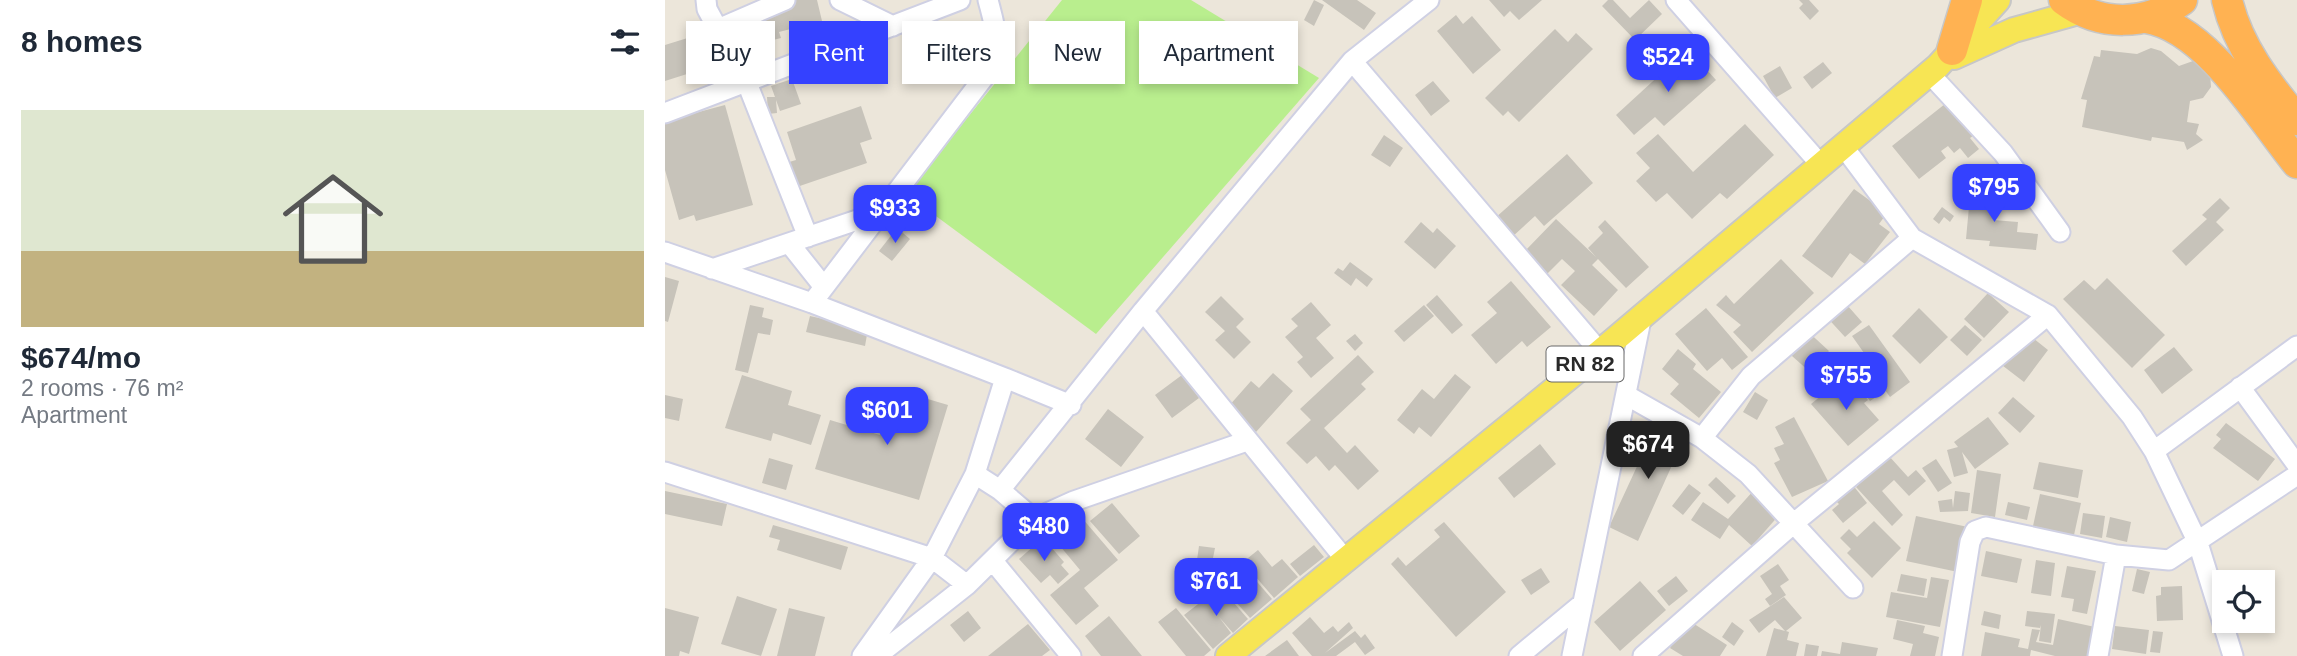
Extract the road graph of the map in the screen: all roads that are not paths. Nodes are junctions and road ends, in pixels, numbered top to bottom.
1 (706, 0) edge
2 (785, 0) edge
3 (840, 0) edge
4 (960, 0) edge
5 (988, 0) edge
6 (1429, 0) edge
7 (1676, 0) edge
8 (1967, 0) edge
9 (1998, 0) edge
10 (2182, 0) edge
11 (2227, 0) edge
12 (2073, 6) edge
13 (2146, 18) junction
14 (713, 21) edge
15 (736, 21) edge
16 (893, 26) junction
17 (1352, 61) junction
18 (1940, 63) junction
19 (775, 72) edge
20 (744, 84) edge
21 (747, 84) edge
22 (665, 113) edge
23 (2297, 120) edge
24 (1843, 146) junction
25 (2297, 163) edge
26 (1821, 165) junction
27 (881, 212) junction
28 (2060, 232) dead end
29 (1912, 238) junction
30 (799, 240) junction
31 (665, 252) edge
32 (712, 269) junction
33 (824, 287) junction
34 (812, 303) junction
35 (1143, 311) junction
36 (1643, 315) junction
37 (2048, 315) junction
38 (2297, 346) edge
39 (1600, 352) junction
40 (1005, 378) junction
41 (2239, 387) junction
42 (1626, 395) junction
43 (1071, 405) junction
44 (1702, 438) junction
45 (1247, 441) junction
46 (2154, 451) junction
47 (2297, 465) edge
48 (665, 472) edge
49 (975, 474) junction
50 (2297, 475) edge
51 (1000, 490) junction
52 (1034, 519) junction
53 (1794, 523) junction
54 (2199, 543) junction
55 (2116, 555) junction
56 (932, 558) junction
57 (1344, 558) junction
58 (993, 561) junction
59 (967, 584) junction
60 (1853, 588) dead end
61 (1583, 603) junction
62 (862, 656) edge
63 (877, 656) edge
64 (1071, 656) edge
65 (1228, 656) edge
66 (1519, 656) edge
67 (1571, 656) edge
68 (1643, 656) edge
69 (1952, 656) edge
70 (2098, 656) edge
71 (2233, 656) edge

1 - 14 street
2 - 15 street
3 - 16 street
4 - 16 street
5 - 27 street
6 - 17 street
7 - 26 street
8 - 18 highway
9 - 18 main road, RN 82
10 - 13 highway
11 - 23 highway
12 - 13 highway
12 - 18 main road, RN 82
13 - 25 highway
16 - 19 street
17 - 35 street
17 - 39 street
18 - 24 main road, RN 82
18 - 28 street
20 - 22 street
21 - 30 street
24 - 26 main road, RN 82
24 - 29 street
26 - 36 main road, RN 82
27 - 30 street
27 - 33 street
29 - 37 street
29 - 44 street
30 - 32 street
30 - 33 street
31 - 32 street
32 - 34 street
33 - 34 street
34 - 40 street
35 - 43 street
35 - 45 street
36 - 39 main road, RN 82
36 - 42 street
37 - 46 street
37 - 53 street
38 - 41 street
39 - 57 main road, RN 82
40 - 43 street
40 - 49 street
41 - 46 street
41 - 47 street
42 - 44 street
42 - 61 street
43 - 51 street
44 - 53 street
45 - 52 street
45 - 57 street
46 - 54 street
48 - 56 street
49 - 51 street
49 - 56 street
50 - 54 street
51 - 52 street
52 - 58 street
53 - 60 street
53 - 68 street
54 - 55 street
54 - 71 street
55 - 69 street
55 - 70 street
56 - 59 street
56 - 62 street
57 - 65 main road, RN 82
58 - 59 street
58 - 64 street
59 - 63 street
61 - 66 street
61 - 67 street

